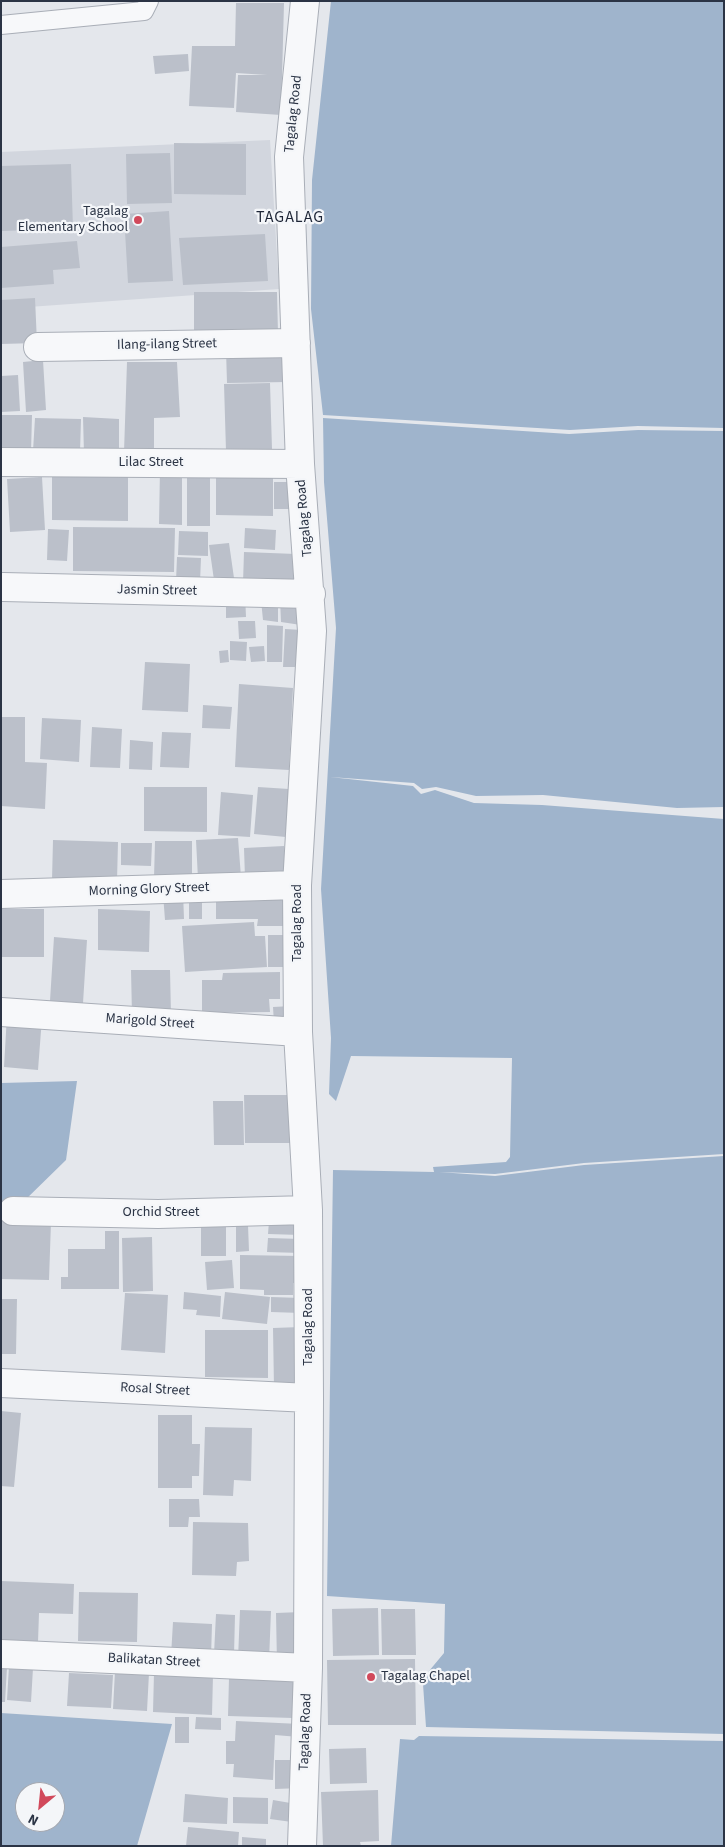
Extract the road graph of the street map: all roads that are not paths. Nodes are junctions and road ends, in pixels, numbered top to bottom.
1 (149, 1) edge
2 (305, 1) edge
3 (1, 25) edge
4 (296, 343) junction
5 (38, 347) dead end
6 (1, 462) edge
7 (300, 464) junction
8 (3, 587) dead end
9 (311, 594) junction
10 (297, 885) junction
11 (1, 894) edge
12 (1, 1012) edge
13 (298, 1032) junction
14 (308, 1210) junction
15 (13, 1211) dead end
16 (1, 1383) edge
17 (309, 1398) junction
18 (1, 1654) edge
19 (308, 1668) junction
20 (302, 1846) edge

1 - 3 lane
2 - 4 street, Tagalag Road
4 - 5 street, Ilang-ilang Street
4 - 7 street, Tagalag Road
6 - 7 street, Lilac Street
7 - 9 street, Tagalag Road
8 - 9 street, Jasmin Street
9 - 10 street, Tagalag Road
10 - 11 street, Morning Glory Street
10 - 13 street, Tagalag Road
12 - 13 street, Marigold Street
13 - 14 street, Tagalag Road
14 - 15 street, Orchid Street
14 - 17 street, Tagalag Road
16 - 17 street, Rosal Street
17 - 19 street, Tagalag Road
18 - 19 street, Balikatan Street
19 - 20 street, Tagalag Road

